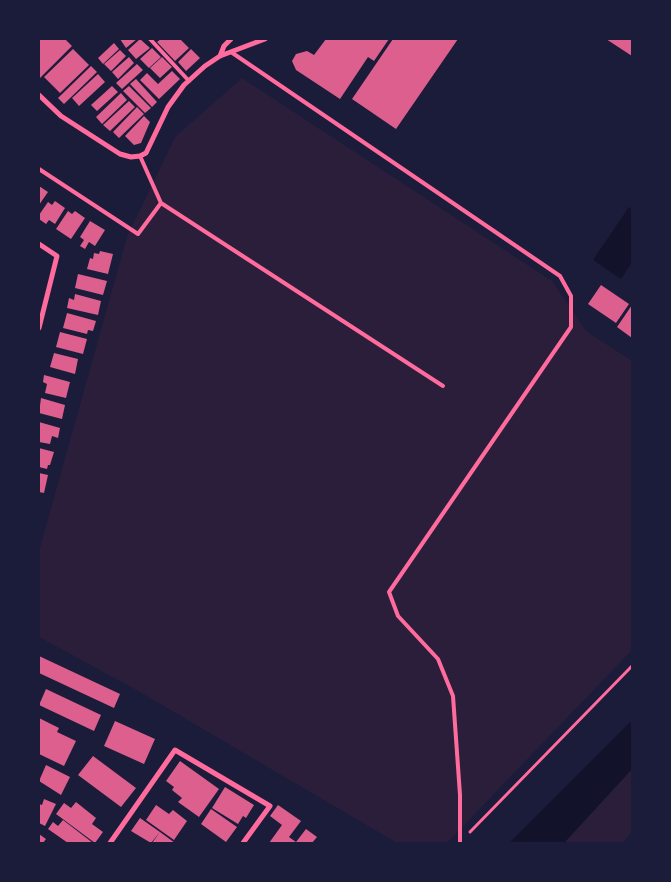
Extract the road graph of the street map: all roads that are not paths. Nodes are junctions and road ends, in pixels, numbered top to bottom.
1 (150, 39) edge
2 (231, 39) edge
3 (265, 39) edge
4 (231, 52) junction
5 (220, 56) junction
6 (189, 81) junction
7 (39, 94) edge
8 (140, 156) junction
9 (39, 169) edge
10 (161, 203) junction
11 (39, 244) edge
12 (40, 321) edge
13 (39, 328) edge
14 (444, 386) dead end
15 (110, 843) edge
16 (243, 843) edge
17 (460, 843) edge

1 - 6 lane
2 - 5 street
3 - 4 street
4 - 5 street
4 - 17 lane
5 - 6 street
6 - 8 street
7 - 8 street
8 - 10 lane
9 - 10 lane
10 - 14 lane
11 - 12 street
12 - 13 street
15 - 16 street

